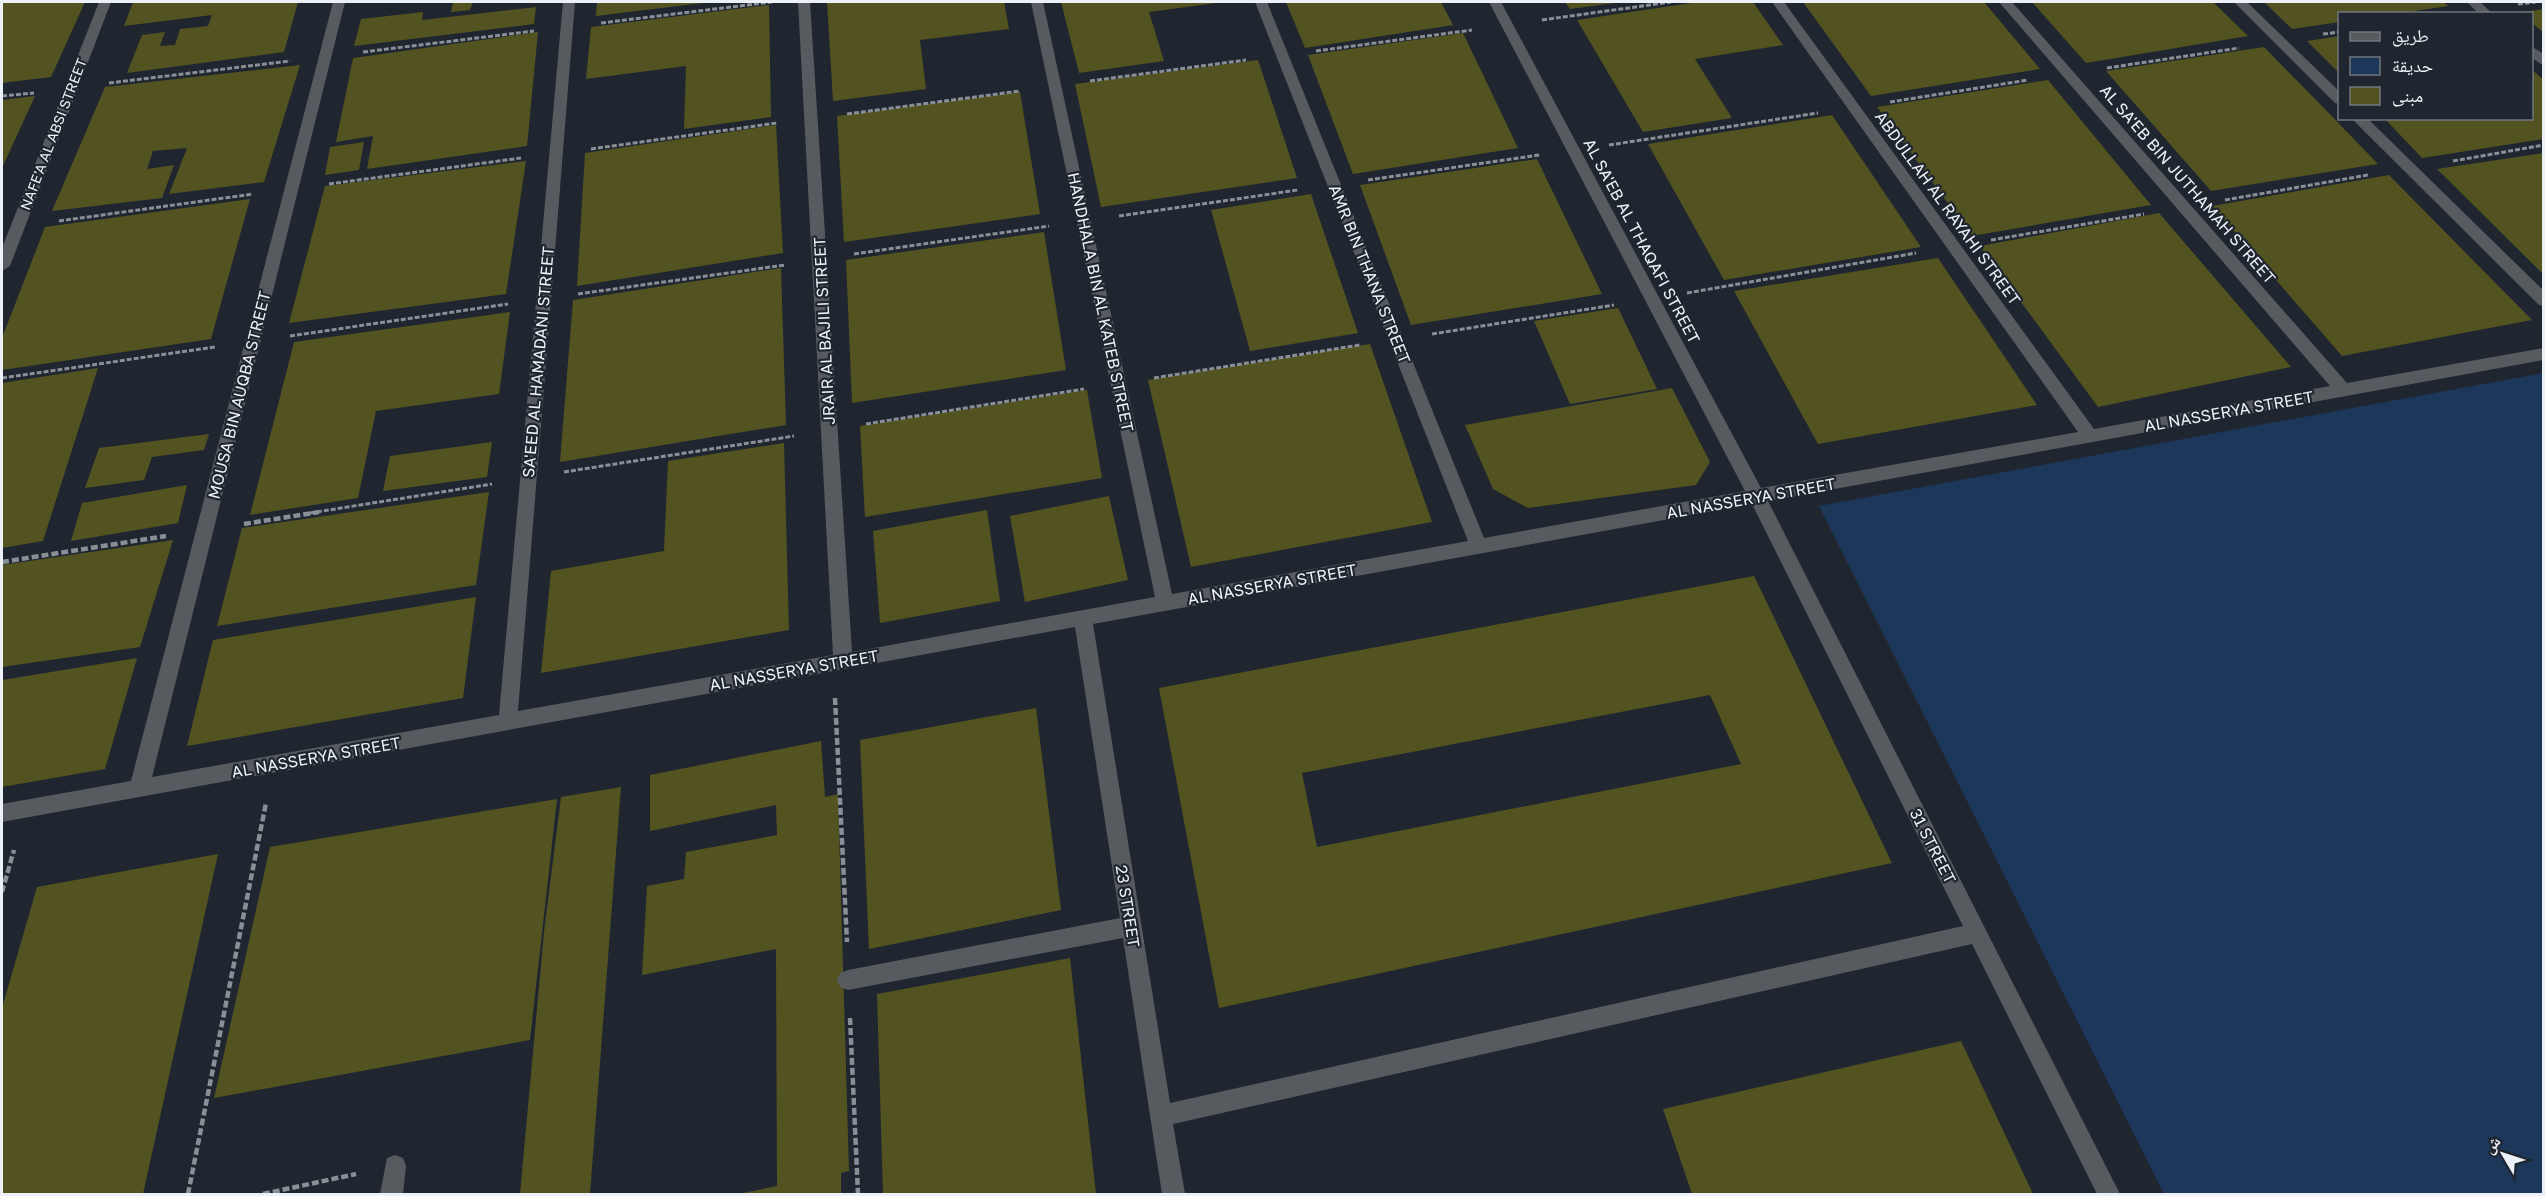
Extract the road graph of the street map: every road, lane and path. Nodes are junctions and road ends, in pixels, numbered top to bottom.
1 (105, 2) edge
2 (339, 2) edge
3 (569, 2) edge
4 (772, 2) edge
5 (804, 2) edge
6 (1037, 2) edge
7 (1261, 2) edge
8 (1495, 2) edge
9 (1778, 2) edge
10 (2005, 2) edge
11 (2240, 2) edge
12 (2473, 2) edge
13 (2485, 12) edge
14 (567, 27) junction
15 (2338, 32) edge
16 (2280, 41) junction
17 (324, 57) junction
18 (2068, 74) junction
19 (71, 88) junction
20 (2, 96) edge
21 (2338, 98) edge
22 (1854, 107) junction
23 (2360, 120) edge
24 (2544, 145) edge
25 (1574, 150) junction
26 (2409, 168) junction
27 (1335, 185) junction
28 (2184, 207) junction
29 (1083, 221) junction
30 (1954, 247) junction
31 (819, 260) junction
32 (2, 266) edge
33 (1652, 298) junction
34 (544, 299) junction
35 (2544, 301) edge
36 (1397, 339) junction
37 (253, 341) junction
38 (2544, 354) edge
39 (2, 378) edge
40 (1118, 384) junction
41 (2343, 390) junction
42 (830, 430) junction
43 (2090, 436) junction
44 (528, 478) junction
45 (1757, 496) junction
46 (205, 530) junction
47 (1479, 547) junction
48 (2, 562) edge
49 (1165, 603) junction
50 (1083, 618) junction
51 (839, 662) junction
52 (508, 722) junction
53 (274, 764) junction
54 (139, 789) junction
55 (2, 813) edge
56 (1131, 926) junction
57 (1977, 933) junction
58 (848, 980) junction
59 (1160, 1116) junction
60 (395, 1166) joint
61 (188, 1194) edge
62 (263, 1194) edge
63 (391, 1194) edge
64 (858, 1194) edge
65 (1173, 1194) edge
66 (2109, 1194) edge

1 - 19 street, NAFE'A AL ABSI STREET
2 - 17 street, MOUSA BIN AUQBA STREET
3 - 14 street, SA'EED AL HAMADANI STREET
4 - 14 path
5 - 31 street, JRAIR AL BAJILI STREET
6 - 29 street, HANDHALA BIN AL KATEB STREET
7 - 27 street, AMR BIN THANA STREET
8 - 25 street, AL SA'EB AL THAQAFI STREET
9 - 22 street, ABDULLAH AL RAYAHI STREET
10 - 18 street, AL SA'EB BIN JUTHAMAH STREET
11 - 16 street
12 - 13 street
14 - 17 path
14 - 34 street, SA'EED AL HAMADANI STREET
15 - 16 path
16 - 18 path
16 - 21 street
17 - 19 path
17 - 37 street, MOUSA BIN AUQBA STREET
18 - 22 path
18 - 28 street, AL SA'EB BIN JUTHAMAH STREET
19 - 20 path
19 - 32 street, NAFE'A AL ABSI STREET
22 - 25 path
22 - 30 street, ABDULLAH AL RAYAHI STREET
23 - 26 street
24 - 26 path
25 - 27 path
25 - 33 street, AL SA'EB AL THAQAFI STREET
26 - 28 path
26 - 35 street
27 - 29 path
27 - 36 street, AMR BIN THANA STREET
28 - 30 path
28 - 41 street, AL SA'EB BIN JUTHAMAH STREET
29 - 31 path
29 - 40 street, HANDHALA BIN AL KATEB STREET
30 - 33 path
30 - 43 street, ABDULLAH AL RAYAHI STREET
31 - 34 path
31 - 42 street, JRAIR AL BAJILI STREET
33 - 36 path
33 - 45 street, AL SA'EB AL THAQAFI STREET
34 - 37 path
34 - 44 street, SA'EED AL HAMADANI STREET
36 - 40 path
36 - 47 street, AMR BIN THANA STREET
37 - 39 path
37 - 46 street, MOUSA BIN AUQBA STREET
38 - 41 street, AL NASSERYA STREET
40 - 42 path
40 - 49 street, HANDHALA BIN AL KATEB STREET
41 - 43 street, AL NASSERYA STREET
42 - 44 path
42 - 51 street, JRAIR AL BAJILI STREET
43 - 45 street, AL NASSERYA STREET
44 - 46 path
44 - 52 street, SA'EED AL HAMADANI STREET
45 - 47 street, AL NASSERYA STREET
45 - 57 street, 31 STREET
46 - 48 path
46 - 54 street, MOUSA BIN AUQBA STREET
47 - 49 street, AL NASSERYA STREET
49 - 50 street, AL NASSERYA STREET
50 - 51 street, AL NASSERYA STREET
50 - 56 street, 23 STREET
51 - 52 street, AL NASSERYA STREET
51 - 58 path
52 - 53 street, AL NASSERYA STREET
53 - 54 street, AL NASSERYA STREET
53 - 61 path
54 - 55 street, AL NASSERYA STREET
56 - 58 street
56 - 59 street, 23 STREET
57 - 59 street
57 - 66 street, 31 STREET
58 - 64 path
59 - 65 street, 23 STREET
60 - 62 path
60 - 63 street

